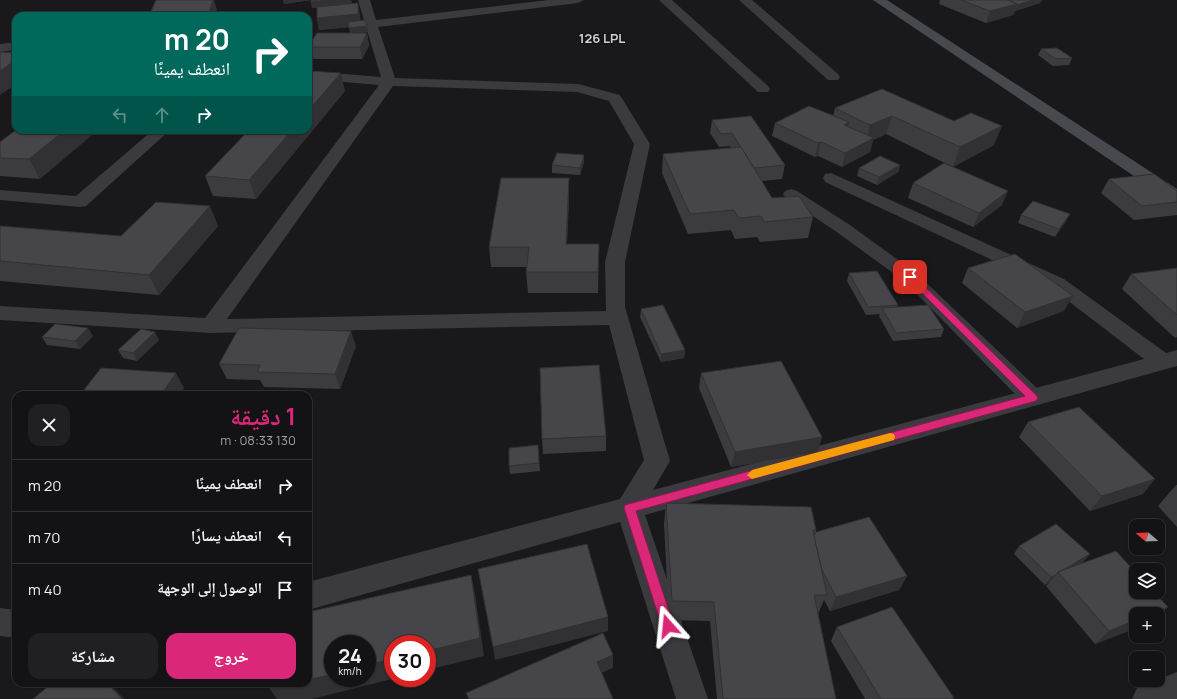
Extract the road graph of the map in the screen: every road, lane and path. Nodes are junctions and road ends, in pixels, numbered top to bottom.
1 (364, 0) edge
2 (578, 0) edge
3 (664, 0) edge
4 (745, 0) edge
5 (879, 0) edge
6 (371, 24) junction
7 (12, 46) edge
8 (0, 48) edge
9 (312, 75) edge
10 (833, 77) dead end
11 (389, 82) junction
12 (763, 89) dead end
13 (157, 134) edge
14 (831, 178) dead end
15 (791, 194) dead end
16 (0, 195) edge
17 (1177, 198) edge
18 (0, 313) edge
19 (618, 318) junction
20 (211, 326) junction
21 (1170, 360) edge
22 (1033, 398) junction
23 (629, 508) junction
24 (312, 595) edge
25 (0, 622) edge
26 (12, 624) edge
27 (1177, 688) edge
28 (692, 699) edge
29 (1148, 699) edge

1 - 6 street
2 - 6 street
3 - 12 street
4 - 10 street
5 - 17 street
6 - 11 street
7 - 8 street
9 - 11 street
11 - 19 street
11 - 20 street
13 - 16 street
14 - 21 street
15 - 22 lane
18 - 20 street
19 - 20 street
19 - 23 street
21 - 22 street
22 - 23 street
23 - 24 street
23 - 28 street
25 - 26 street
27 - 29 street

